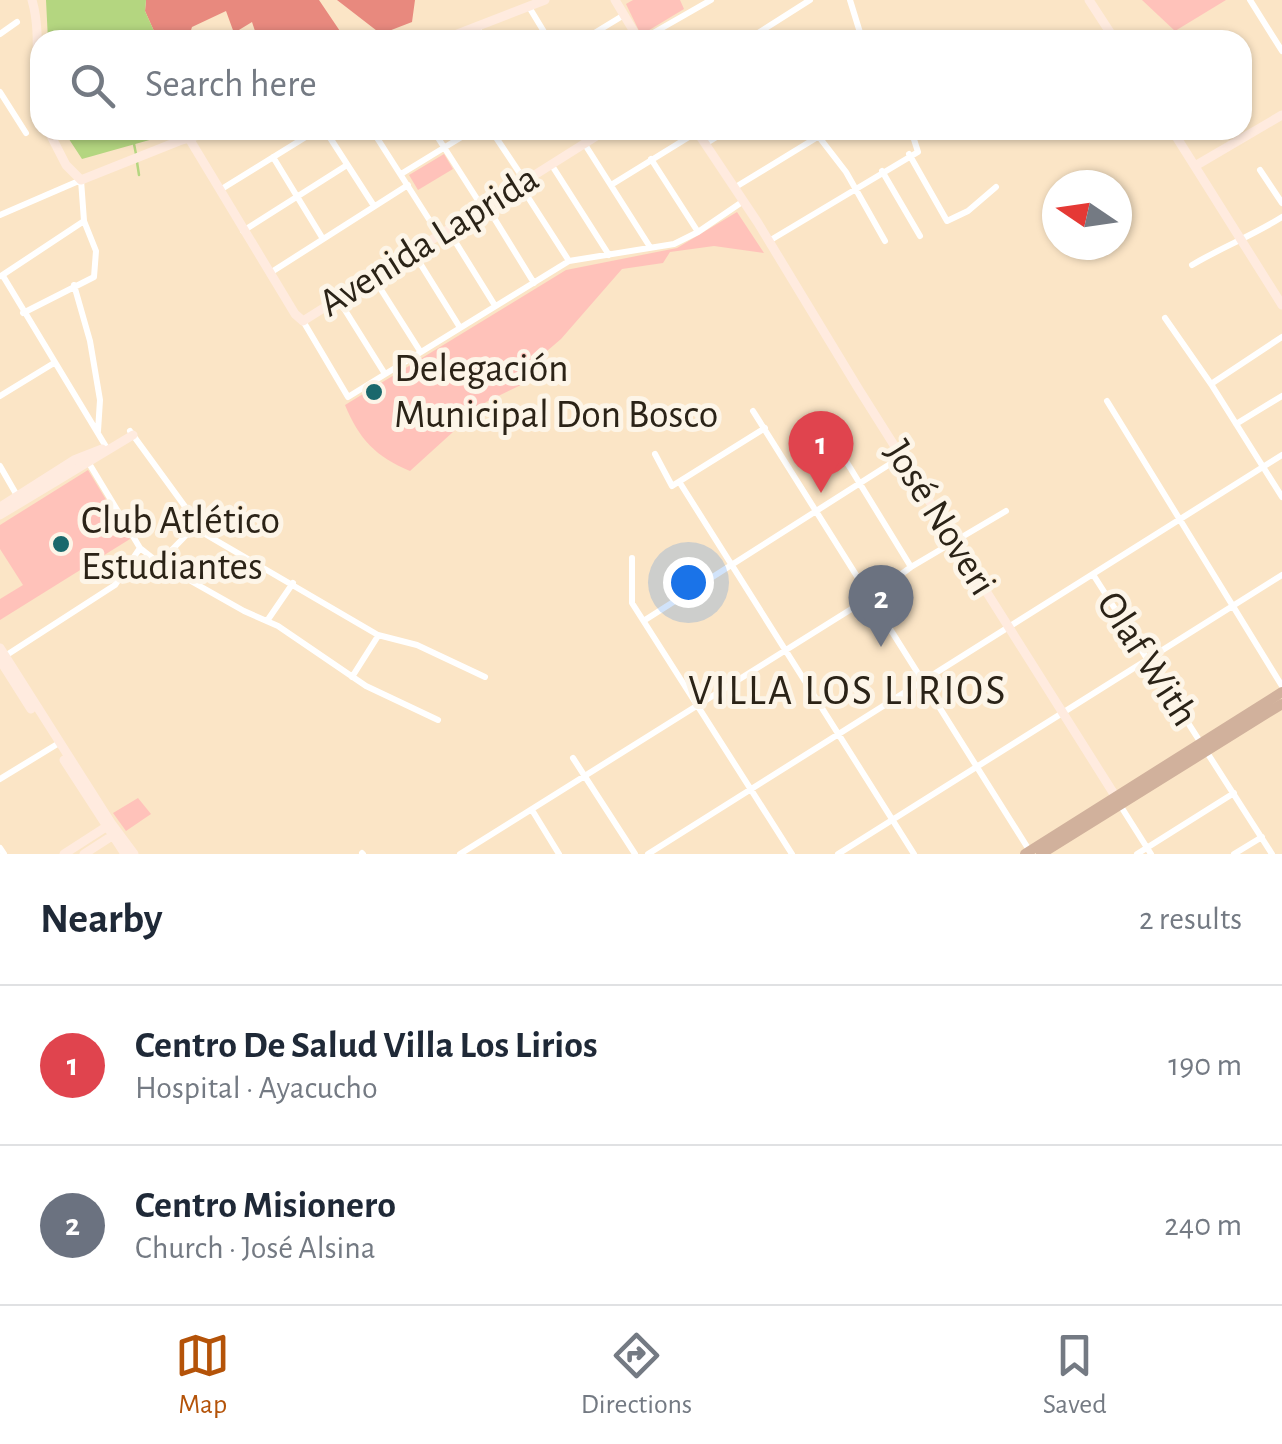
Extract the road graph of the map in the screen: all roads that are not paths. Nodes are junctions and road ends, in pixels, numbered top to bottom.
1 (32, 0) edge
2 (545, 0) edge
3 (615, 0) edge
4 (686, 0) edge
5 (710, 0) edge
6 (810, 0) edge
7 (850, 0) edge
8 (1089, 0) edge
9 (1250, 0) edge
10 (528, 6) junction
11 (691, 12) junction
12 (624, 15) junction
13 (17, 22) dead end
14 (476, 27) junction
15 (37, 30) edge
16 (468, 30) edge
17 (478, 30) edge
18 (543, 30) edge
19 (599, 30) edge
20 (634, 30) edge
21 (658, 30) edge
22 (763, 30) edge
23 (860, 30) edge
24 (1108, 30) edge
25 (0, 34) edge
26 (1282, 51) edge
27 (0, 92) edge
28 (1282, 115) edge
29 (26, 132) dead end
30 (1252, 133) edge
31 (53, 140) edge
32 (190, 140) joint
33 (301, 140) edge
34 (331, 140) edge
35 (378, 140) edge
36 (440, 140) edge
37 (455, 140) edge
38 (499, 140) edge
39 (590, 140) edge
40 (682, 140) edge
41 (703, 140) edge
42 (712, 140) edge
43 (814, 140) edge
44 (821, 140) edge
45 (914, 140) edge
46 (1178, 140) edge
47 (1239, 140) edge
48 (584, 144) junction
49 (705, 144) junction
50 (444, 146) junction
51 (909, 154) junction
52 (273, 157) junction
53 (651, 159) junction
54 (347, 164) junction
55 (551, 164) junction
56 (1195, 166) junction
57 (1260, 170) dead end
58 (882, 171) junction
59 (400, 174) junction
60 (81, 180) junction
61 (524, 181) junction
62 (408, 185) junction
63 (611, 185) junction
64 (996, 186) dead end
65 (854, 187) junction
66 (734, 188) junction
67 (219, 191) junction
68 (297, 196) junction
69 (742, 202) junction
70 (1282, 203) edge
71 (486, 205) junction
72 (374, 206) junction
73 (0, 215) edge
74 (1282, 217) edge
75 (84, 222) junction
76 (243, 231) junction
77 (443, 232) junction
78 (698, 232) junction
79 (920, 236) dead end
80 (322, 239) junction
81 (1240, 239) junction
82 (768, 240) junction
83 (885, 241) dead end
84 (650, 246) junction
85 (413, 252) junction
86 (609, 255) junction
87 (569, 260) junction
88 (1192, 265) dead end
89 (270, 273) junction
90 (2, 276) edge
91 (373, 277) junction
92 (534, 283) junction
93 (74, 285) junction
94 (338, 299) junction
95 (494, 304) junction
96 (1282, 305) edge
97 (23, 313) junction
98 (1165, 318) dead end
99 (302, 321) junction
100 (460, 326) junction
101 (1282, 337) edge
102 (420, 351) junction
103 (54, 363) junction
104 (385, 374) junction
105 (1211, 384) junction
106 (0, 396) edge
107 (1282, 396) edge
108 (1106, 400) dead end
109 (753, 412) dead end
110 (819, 417) dead end
111 (1236, 424) junction
112 (765, 428) junction
113 (98, 432) junction
114 (131, 433) joint
115 (107, 449) junction
116 (655, 454) dead end
117 (1282, 455) edge
118 (901, 457) junction
119 (87, 460) junction
120 (0, 466) edge
121 (1262, 466) junction
122 (859, 484) junction
123 (676, 485) junction
124 (1282, 498) edge
125 (19, 499) junction
126 (0, 507) edge
127 (817, 511) junction
128 (1006, 511) dead end
129 (0, 515) edge
130 (1178, 521) junction
131 (198, 524) junction
132 (956, 540) junction
133 (140, 548) junction
134 (632, 558) dead end
135 (159, 562) junction
136 (731, 565) junction
137 (912, 567) junction
138 (1282, 574) edge
139 (1094, 576) junction
140 (293, 583) junction
141 (869, 598) junction
142 (1232, 606) junction
143 (645, 620) junction
144 (267, 621) junction
145 (1009, 628) junction
146 (378, 635) junction
147 (785, 651) junction
148 (1, 656) edge
149 (1148, 658) junction
150 (485, 676) dead end
151 (352, 677) junction
152 (923, 680) junction
153 (1282, 689) edge
154 (698, 704) junction
155 (1282, 704) edge
156 (1062, 713) junction
157 (438, 720) dead end
158 (838, 734) junction
159 (57, 744) junction
160 (1204, 747) junction
161 (573, 758) dead end
162 (976, 766) junction
163 (586, 777) junction
164 (0, 779) edge
165 (751, 789) junction
166 (1234, 793) junction
167 (1118, 801) junction
168 (532, 810) junction
169 (892, 818) junction
170 (112, 829) junction
171 (1262, 837) junction
172 (474, 845) junction
173 (1149, 851) edge
174 (1032, 853) edge
175 (64, 854) edge
176 (84, 854) edge
177 (125, 854) edge
178 (134, 854) edge
179 (460, 854) edge
180 (480, 854) edge
181 (558, 854) edge
182 (635, 854) edge
183 (648, 854) edge
184 (792, 854) edge
185 (838, 854) edge
186 (914, 854) edge
187 (1137, 854) edge
188 (1234, 854) edge
189 (1272, 854) edge

1 - 15 street
2 - 10 street
3 - 12 street
4 - 11 street
5 - 11 street
6 - 22 street
7 - 23 street
8 - 24 street
9 - 26 street
10 - 14 street
10 - 18 street
11 - 21 street
12 - 19 street
12 - 20 street
13 - 25 street
14 - 16 street
14 - 17 street
27 - 29 street
28 - 30 street
31 - 60 street
32 - 60 street
32 - 67 street
33 - 52 street
34 - 54 street
35 - 59 street
36 - 50 street
37 - 50 street
38 - 61 street
39 - 48 street, Avenida Laprida
40 - 53 street
41 - 49 street, José Noveri
42 - 49 street
43 - 66 street
44 - 65 street
45 - 51 street
46 - 56 street
47 - 56 street
48 - 55 street, Avenida Laprida
48 - 63 street
49 - 66 street, José Noveri
50 - 59 street
50 - 71 street
51 - 58 street
51 - 64 street
52 - 67 street
52 - 68 street
53 - 63 street
53 - 78 street
54 - 68 street
54 - 72 street
55 - 61 street, Avenida Laprida
55 - 86 street
56 - 81 street
57 - 70 street
58 - 65 street
58 - 79 street
59 - 62 street
60 - 73 street
60 - 75 street
61 - 71 street, Avenida Laprida
61 - 87 street
62 - 72 street
62 - 77 street
63 - 84 street
65 - 82 street
65 - 83 street
66 - 69 street, José Noveri
67 - 76 street
68 - 76 street
68 - 80 street
69 - 78 street
69 - 82 street, José Noveri
71 - 77 street, Avenida Laprida
71 - 92 street
72 - 80 street
74 - 81 street
75 - 90 street
75 - 93 street
76 - 89 street
77 - 85 street, Avenida Laprida
77 - 95 street
78 - 84 street
80 - 89 street
81 - 88 street
81 - 96 street
82 - 118 street, José Noveri
84 - 86 street
85 - 91 street, Avenida Laprida
85 - 100 street
86 - 87 street
87 - 92 street
89 - 99 street
90 - 97 street
91 - 94 street, Avenida Laprida
91 - 102 street
92 - 95 street
93 - 97 street
93 - 113 street
94 - 99 street, Avenida Laprida
94 - 104 street
95 - 100 street
97 - 103 street
98 - 105 street
99 - 104 street
100 - 102 street
101 - 105 street
102 - 104 street
103 - 106 street
103 - 113 street
105 - 111 street
107 - 111 street
108 - 130 street
109 - 112 street
110 - 122 street
111 - 121 street
112 - 123 street
112 - 127 street
113 - 115 street
114 - 115 street
114 - 131 street
115 - 119 street
116 - 123 street
117 - 121 street
118 - 122 street
118 - 132 street, José Noveri
119 - 125 street
119 - 133 street
120 - 125 street
121 - 124 street
121 - 130 street
122 - 127 street
122 - 137 street
123 - 136 street
125 - 126 street
125 - 129 street
127 - 136 street
127 - 141 street
128 - 132 street
130 - 139 street
130 - 142 street
131 - 135 street
131 - 140 street
132 - 137 street
132 - 145 street, José Noveri
133 - 135 street
133 - 148 street
134 - 143 street
135 - 144 street
136 - 143 street
136 - 147 street
137 - 141 street
138 - 142 street
139 - 145 street
139 - 149 street, Olaf With
140 - 144 street
140 - 146 street
141 - 147 street
141 - 152 street
142 - 149 street
142 - 153 street
143 - 154 street
144 - 151 street
145 - 152 street
145 - 156 street, José Noveri
146 - 150 street
146 - 151 street
147 - 154 street
147 - 158 street
148 - 159 street
149 - 156 street
149 - 160 street, Olaf With
151 - 157 street
152 - 158 street
152 - 162 street
153 - 160 main road
154 - 163 street
154 - 165 street
155 - 160 main road
156 - 162 street
156 - 167 street, José Noveri
158 - 165 street
158 - 169 street
159 - 164 street
159 - 170 street
160 - 166 street, Olaf With
160 - 167 main road
161 - 163 street
162 - 169 street
162 - 174 street
163 - 168 street
163 - 182 street
165 - 183 street
165 - 184 street
166 - 171 street, Olaf With
166 - 173 street
167 - 173 street
167 - 174 main road
168 - 172 street
168 - 181 street
169 - 185 street
169 - 186 street
170 - 175 street
170 - 176 street
170 - 177 street
170 - 178 street
171 - 188 street
171 - 189 street, Olaf With
172 - 179 street
172 - 180 street
173 - 187 street

